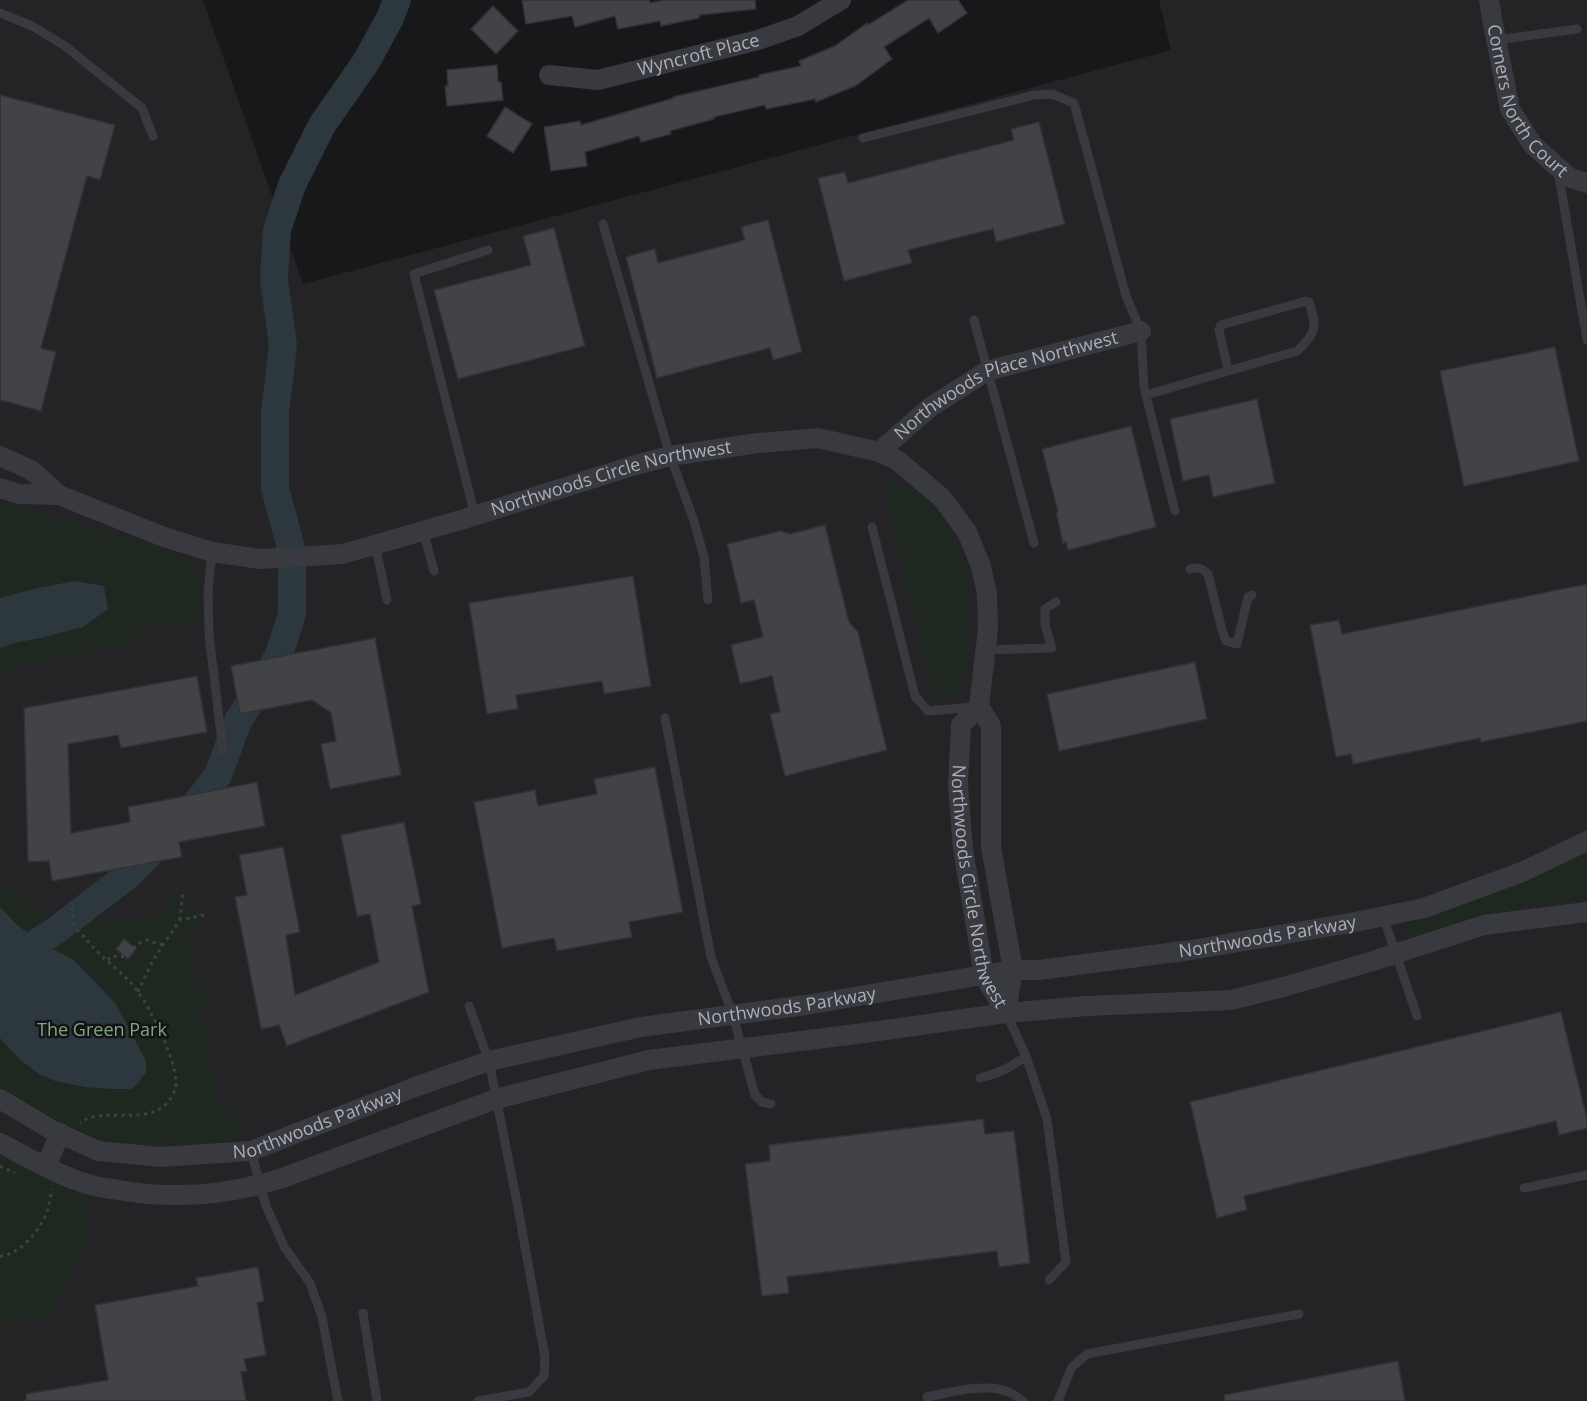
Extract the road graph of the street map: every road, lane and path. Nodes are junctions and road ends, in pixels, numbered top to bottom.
1 (1489, 0) edge
2 (839, 1) edge
3 (0, 14) edge
4 (1577, 29) dead end
5 (1496, 40) junction
6 (549, 75) dead end
7 (153, 136) dead end
8 (863, 138) dead end
9 (1557, 166) junction
10 (1587, 183) edge
11 (603, 224) dead end
12 (488, 250) dead end
13 (974, 320) dead end
14 (1141, 331) junction
15 (1587, 340) edge
16 (1228, 370) junction
17 (987, 371) junction
18 (1146, 395) junction
19 (879, 452) junction
20 (0, 456) edge
21 (670, 456) junction
22 (0, 488) edge
23 (59, 495) junction
24 (1174, 511) dead end
25 (475, 516) junction
26 (872, 527) dead end
27 (423, 531) junction
28 (1034, 543) dead end
29 (375, 544) junction
30 (212, 552) junction
31 (1190, 569) dead end
32 (434, 571) dead end
33 (1252, 595) dead end
34 (387, 600) dead end
35 (708, 600) dead end
36 (1056, 602) dead end
37 (986, 650) junction
38 (979, 706) junction
39 (665, 718) dead end
40 (223, 750) dead end
41 (1587, 842) edge
42 (183, 890) dead end
43 (72, 908) dead end
44 (1587, 912) edge
45 (204, 915) dead end
46 (1383, 916) junction
47 (180, 920) junction
48 (163, 945) junction
49 (1397, 953) junction
50 (107, 961) junction
51 (1012, 970) junction
52 (984, 975) junction
53 (138, 992) junction
54 (469, 1006) dead end
55 (1006, 1012) junction
56 (733, 1015) junction
57 (1418, 1016) dead end
58 (742, 1048) junction
59 (1026, 1056) junction
60 (489, 1061) junction
61 (980, 1078) dead end
62 (0, 1099) edge
63 (496, 1099) junction
64 (771, 1104) dead end
65 (67, 1131) junction
66 (0, 1143) edge
67 (251, 1151) junction
68 (46, 1167) junction
69 (1587, 1175) edge
70 (260, 1185) junction
71 (1524, 1188) dead end
72 (52, 1190) dead end
73 (0, 1256) edge
74 (1049, 1280) dead end
75 (363, 1313) dead end
76 (1299, 1314) dead end
77 (927, 1397) dead end
78 (338, 1401) edge
79 (377, 1401) edge
80 (478, 1401) edge
81 (1023, 1401) edge
82 (1058, 1401) edge

1 - 5 street, Corners North Court
2 - 6 street, Wyncroft Place
3 - 7 lane
4 - 5 lane
5 - 9 street, Corners North Court
8 - 14 lane
9 - 10 street, Corners North Court
9 - 15 lane
11 - 21 lane
12 - 25 lane
13 - 17 lane
14 - 17 street, Northwoods Place Northwest
14 - 18 lane
16 - 16 lane
16 - 18 lane
17 - 19 street, Northwoods Place Northwest
17 - 28 lane
18 - 24 lane
19 - 21 street, Northwoods Circle Northwest
19 - 37 street, Northwoods Circle Northwest
20 - 23 street, Northwoods Circle Northwest
21 - 25 street, Northwoods Circle Northwest
21 - 35 lane
22 - 23 street, Northwoods Circle Northwest
23 - 30 street, Northwoods Circle Northwest
25 - 27 street, Northwoods Circle Northwest
26 - 38 lane
27 - 29 street, Northwoods Circle Northwest
27 - 32 lane
29 - 30 street, Northwoods Circle Northwest
29 - 34 lane
30 - 40 lane
31 - 33 lane
36 - 37 lane
37 - 38 street, Northwoods Circle Northwest
38 - 51 street, Northwoods Circle Northwest
38 - 52 street, Northwoods Circle Northwest
39 - 56 lane
41 - 46 street, Northwoods Parkway
42 - 47 path
43 - 50 path
44 - 49 street, Northwoods Parkway
45 - 47 path
46 - 49 lane
46 - 51 street, Northwoods Parkway
47 - 48 path
48 - 50 path
48 - 53 path
49 - 55 street, Northwoods Parkway
49 - 57 lane
50 - 53 path
51 - 52 street, Northwoods Parkway
51 - 55 street, Northwoods Circle Northwest
52 - 55 street, Northwoods Circle Northwest
52 - 56 street, Northwoods Parkway
53 - 65 path
54 - 60 lane
55 - 58 street, Northwoods Parkway
55 - 59 lane
56 - 58 lane
56 - 60 street, Northwoods Parkway
58 - 63 street, Northwoods Parkway
58 - 64 lane
59 - 61 lane
59 - 74 lane
60 - 63 lane
60 - 67 street, Northwoods Parkway
62 - 65 street, Northwoods Parkway
63 - 70 street, Northwoods Parkway
63 - 80 lane
65 - 67 street, Northwoods Parkway
65 - 68 street
66 - 68 street, Northwoods Parkway
67 - 70 lane
68 - 70 street, Northwoods Parkway
69 - 71 lane
70 - 78 lane
72 - 73 path
75 - 79 lane
76 - 82 lane
77 - 81 lane

